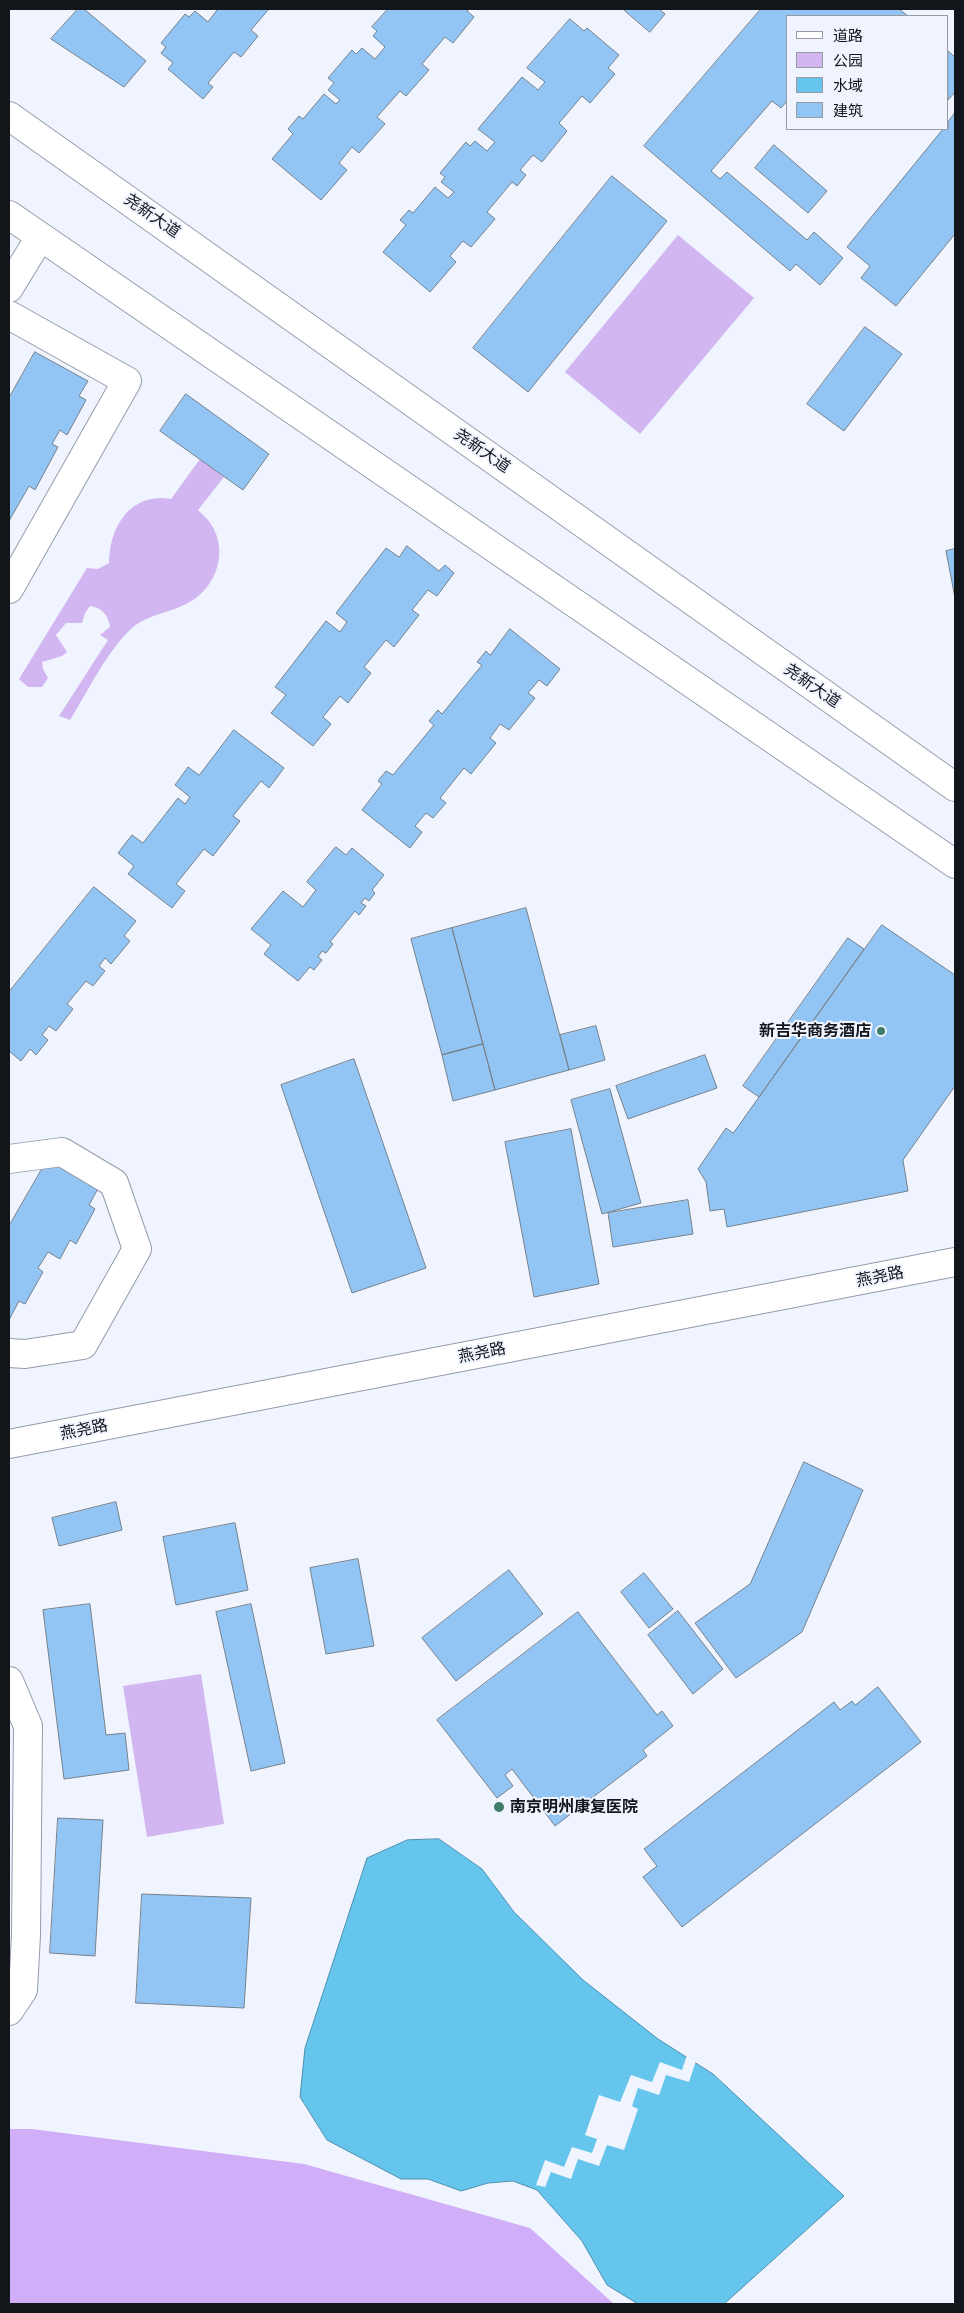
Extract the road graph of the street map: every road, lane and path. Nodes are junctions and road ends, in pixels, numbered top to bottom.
1 (9, 116) edge
2 (9, 214) edge
3 (40, 237) junction
4 (9, 288) edge
5 (9, 315) edge
6 (9, 589) edge
7 (955, 787) edge
8 (955, 864) edge
9 (9, 1159) edge
10 (955, 1262) edge
11 (9, 1353) edge
12 (9, 1444) edge
13 (9, 1681) edge
14 (9, 2010) edge

1 - 7 main road, 尧新大道
2 - 3 main road
3 - 4 main road
3 - 8 main road
5 - 6 main road
9 - 11 main road
10 - 12 main road, 燕尧路
13 - 14 main road

